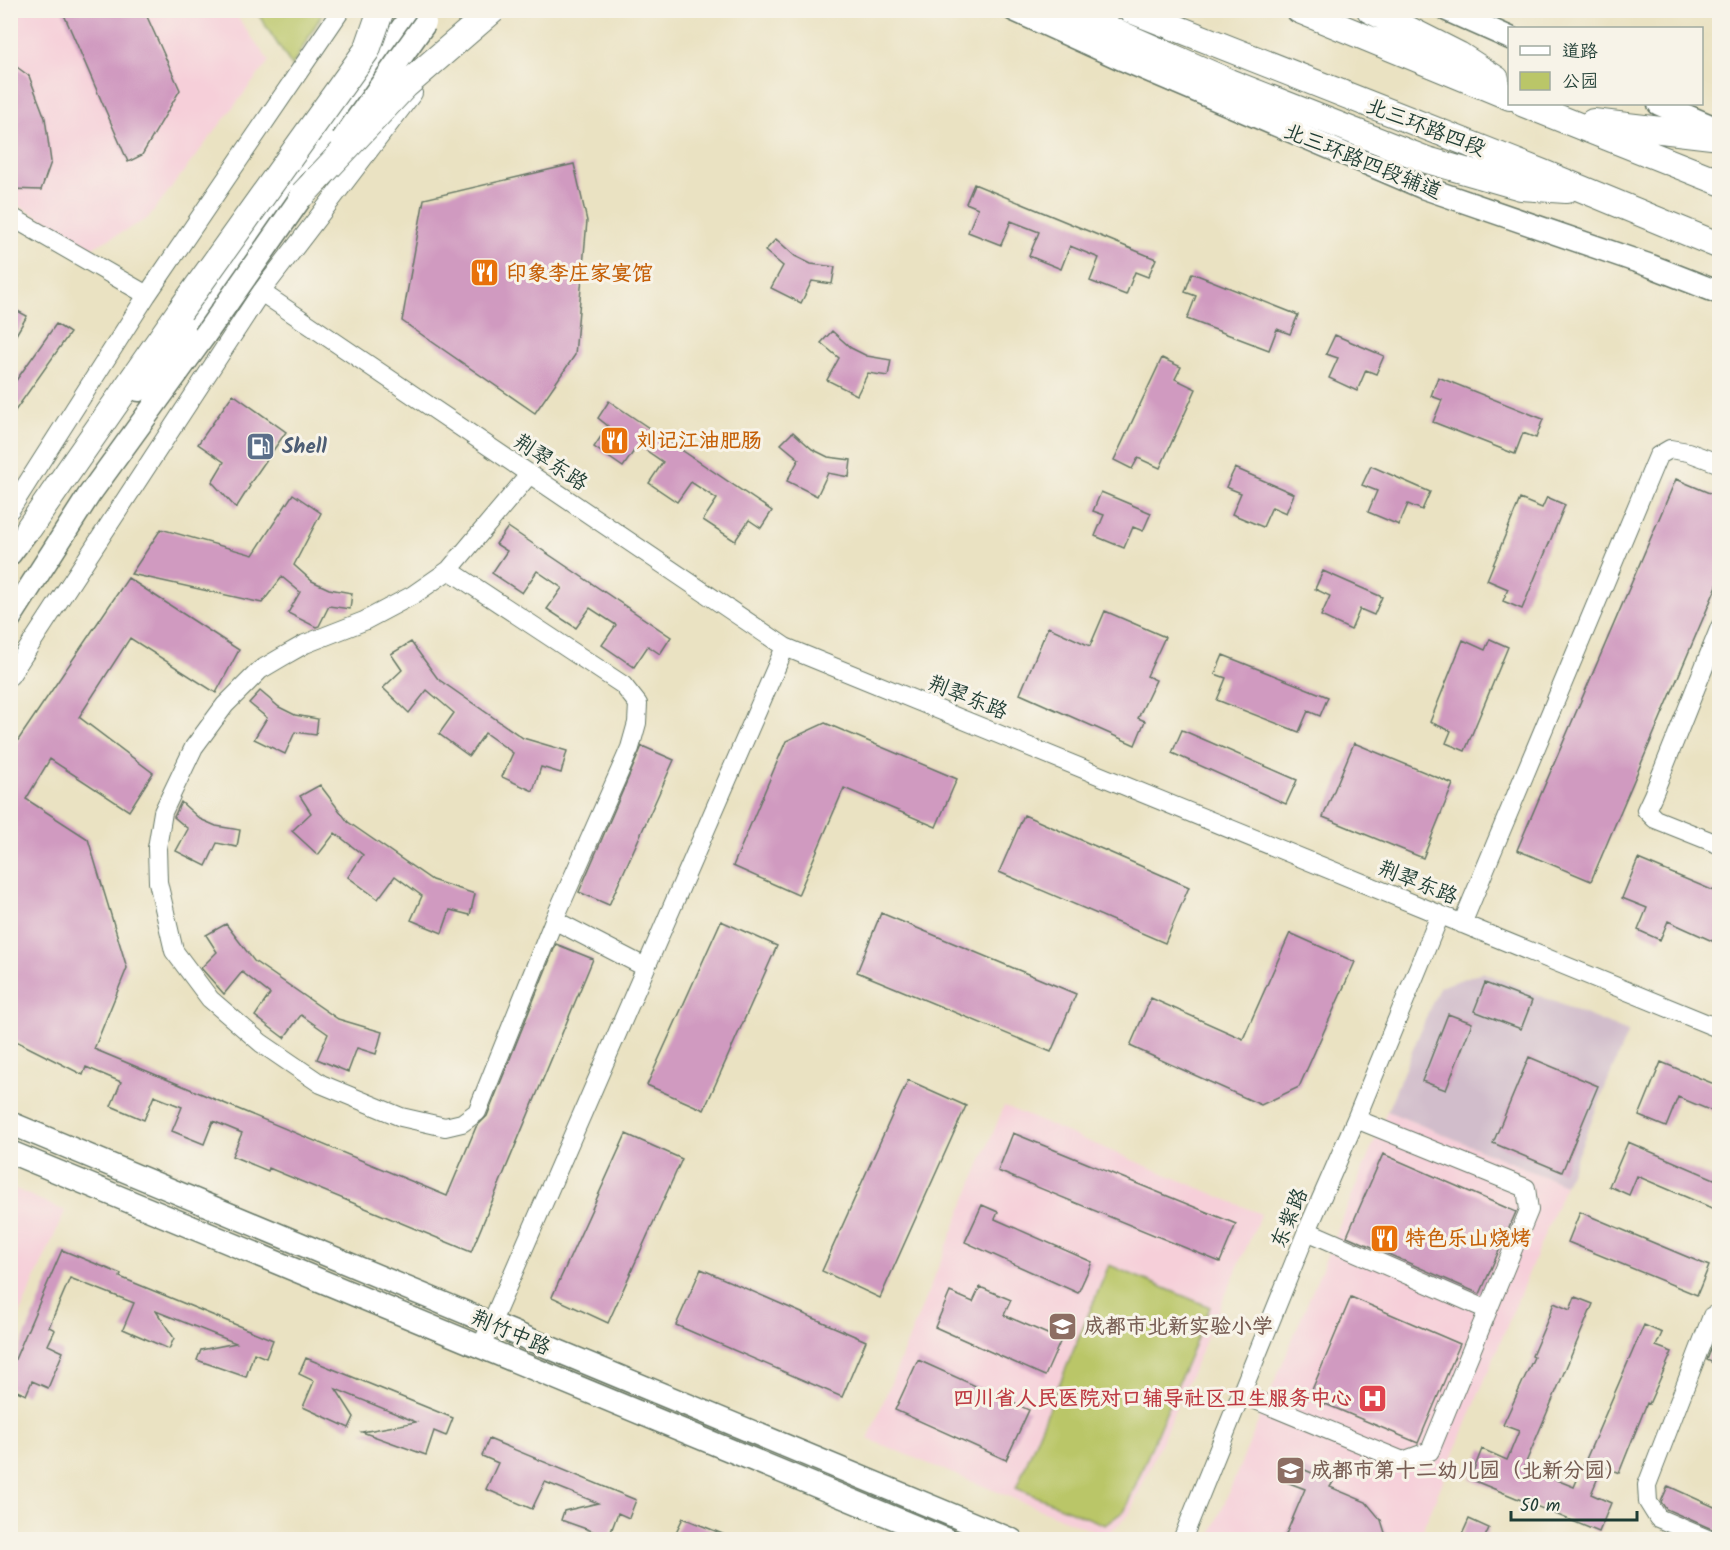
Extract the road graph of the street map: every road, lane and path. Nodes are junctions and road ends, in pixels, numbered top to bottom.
1 (341, 10) edge
2 (381, 10) edge
3 (415, 10) edge
4 (433, 10) edge
5 (478, 10) edge
6 (493, 10) edge
7 (1014, 10) edge
8 (1066, 10) edge
9 (1131, 10) edge
10 (1299, 10) edge
11 (1370, 10) edge
12 (1447, 10) edge
13 (1508, 38) edge
14 (1508, 86) edge
15 (1508, 97) edge
16 (1526, 105) edge
17 (1539, 105) edge
18 (1661, 105) edge
19 (1561, 119) junction
20 (1719, 130) edge
21 (1719, 136) edge
22 (1719, 182) edge
23 (1590, 192) junction
24 (303, 194) junction
25 (10, 216) edge
26 (1719, 246) edge
27 (261, 292) junction
28 (1719, 293) edge
29 (147, 295) junction
30 (190, 325) junction
31 (1719, 464) edge
32 (529, 475) junction
33 (10, 510) edge
34 (29, 528) joint
35 (10, 554) edge
36 (449, 570) junction
37 (10, 618) edge
38 (1719, 627) edge
39 (784, 646) junction
40 (10, 676) edge
41 (1719, 845) edge
42 (1440, 915) junction
43 (554, 920) junction
44 (1462, 924) junction
45 (645, 967) junction
46 (1719, 1029) edge
47 (1356, 1119) junction
48 (10, 1123) edge
49 (10, 1152) edge
50 (1307, 1231) junction
51 (1488, 1310) junction
52 (1719, 1313) edge
53 (490, 1324) junction
54 (481, 1347) junction
55 (1241, 1394) junction
56 (947, 1539) edge
57 (1012, 1539) edge
58 (1182, 1539) edge
59 (1710, 1539) edge

1 - 29 street
2 - 30 highway, bridge
3 - 30 main road
4 - 24 main road, bridge
5 - 27 street
6 - 24 highway, bridge
7 - 28 main road, 北三环路四段辅道
8 - 23 highway
9 - 23 highway, 北三环路四段
10 - 15 highway
11 - 14 highway
12 - 13 main road
16 - 19 highway
17 - 19 highway
18 - 20 main road
19 - 21 highway
19 - 22 highway
23 - 26 highway, 北三环路四段
24 - 30 main road, bridge
25 - 29 street
27 - 32 street, 荆翠东路
27 - 40 street
29 - 33 street
30 - 34 highway
30 - 37 main road
31 - 44 street
32 - 36 street
32 - 39 street, 荆翠东路
34 - 35 main road
36 - 43 street
36 - 43 street
38 - 41 street
39 - 42 street, 荆翠东路
39 - 45 street
42 - 44 street, 荆翠东路
42 - 47 street, 东紫路
43 - 45 street
44 - 46 street, 荆翠东路
45 - 53 street
47 - 50 street, 东紫路
47 - 51 street
48 - 53 main road, 荆竹中路
49 - 54 main road, 荆竹中路
50 - 51 street
50 - 55 street, 东紫路
51 - 55 street
52 - 59 street
53 - 54 street
53 - 57 main road, 荆竹中路
54 - 56 main road, 荆竹中路
55 - 58 street, 东紫路

